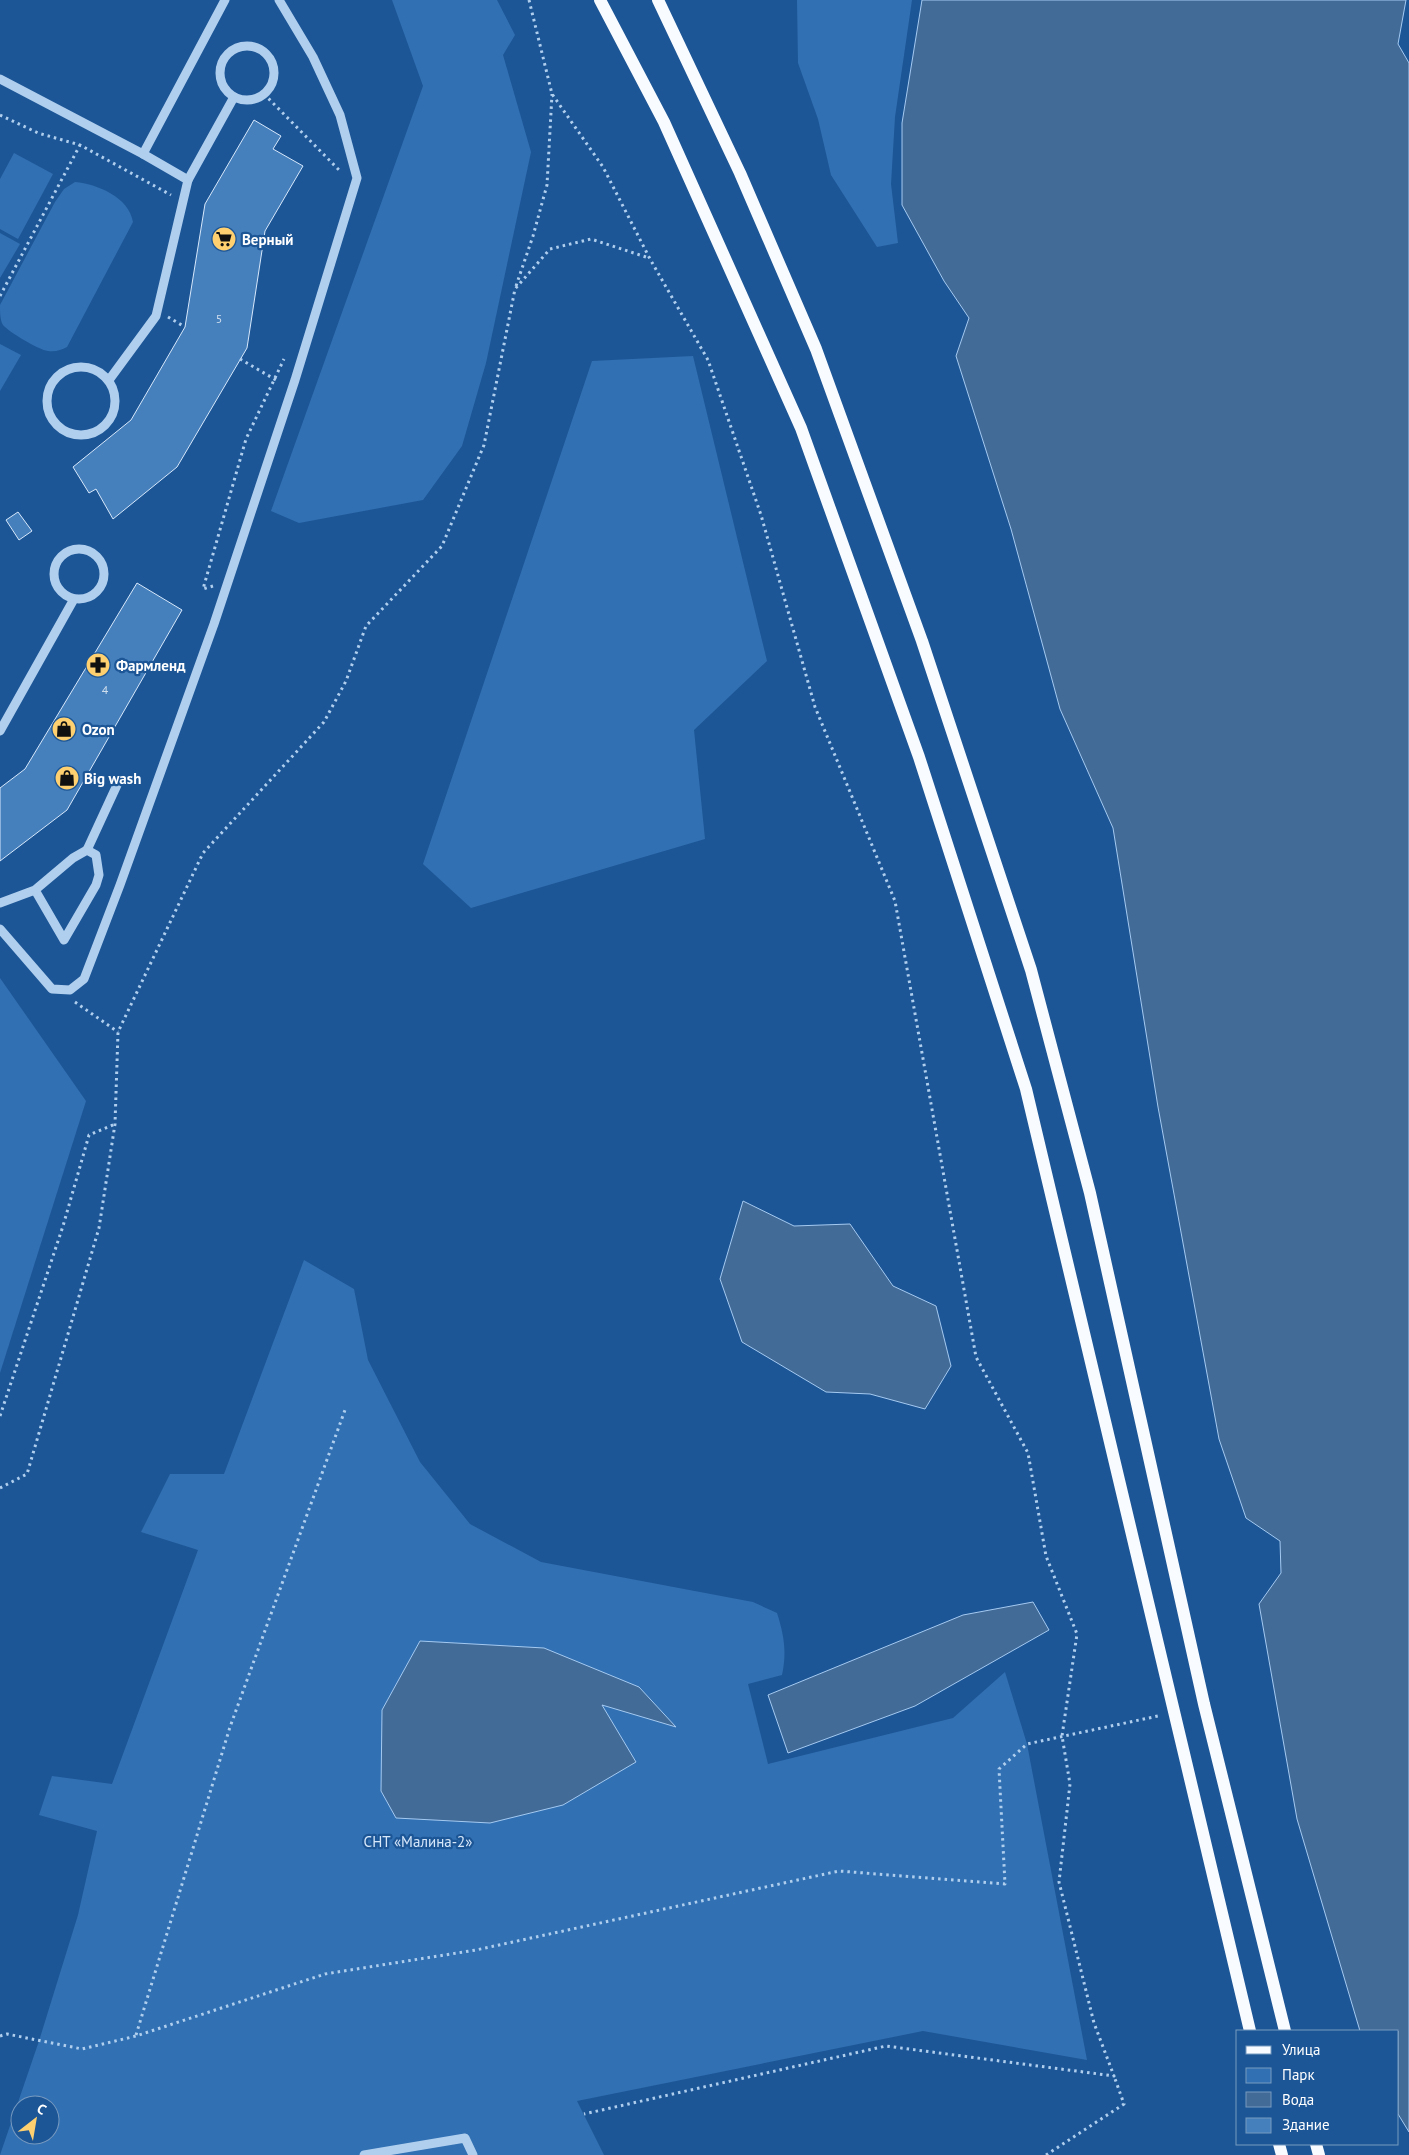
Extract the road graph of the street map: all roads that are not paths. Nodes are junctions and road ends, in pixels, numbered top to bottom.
1 (225, 0) edge
2 (280, 0) edge
3 (600, 0) edge
4 (658, 0) edge
5 (0, 79) edge
6 (234, 97) junction
7 (143, 154) junction
8 (188, 180) junction
9 (109, 380) junction
10 (74, 599) junction
11 (0, 731) edge
12 (117, 785) dead end
13 (87, 850) junction
14 (35, 890) junction
15 (0, 903) edge
16 (0, 929) edge
17 (1250, 2030) edge
18 (1285, 2030) edge
19 (364, 2155) edge
20 (473, 2155) edge

1 - 7 street
2 - 16 street
3 - 17 main road
4 - 18 main road
5 - 7 street
6 - 6 street
6 - 8 street
7 - 8 street
8 - 9 street
9 - 9 street
10 - 10 street
10 - 11 street
12 - 13 street
13 - 14 street
13 - 14 street
14 - 15 street
19 - 20 street

